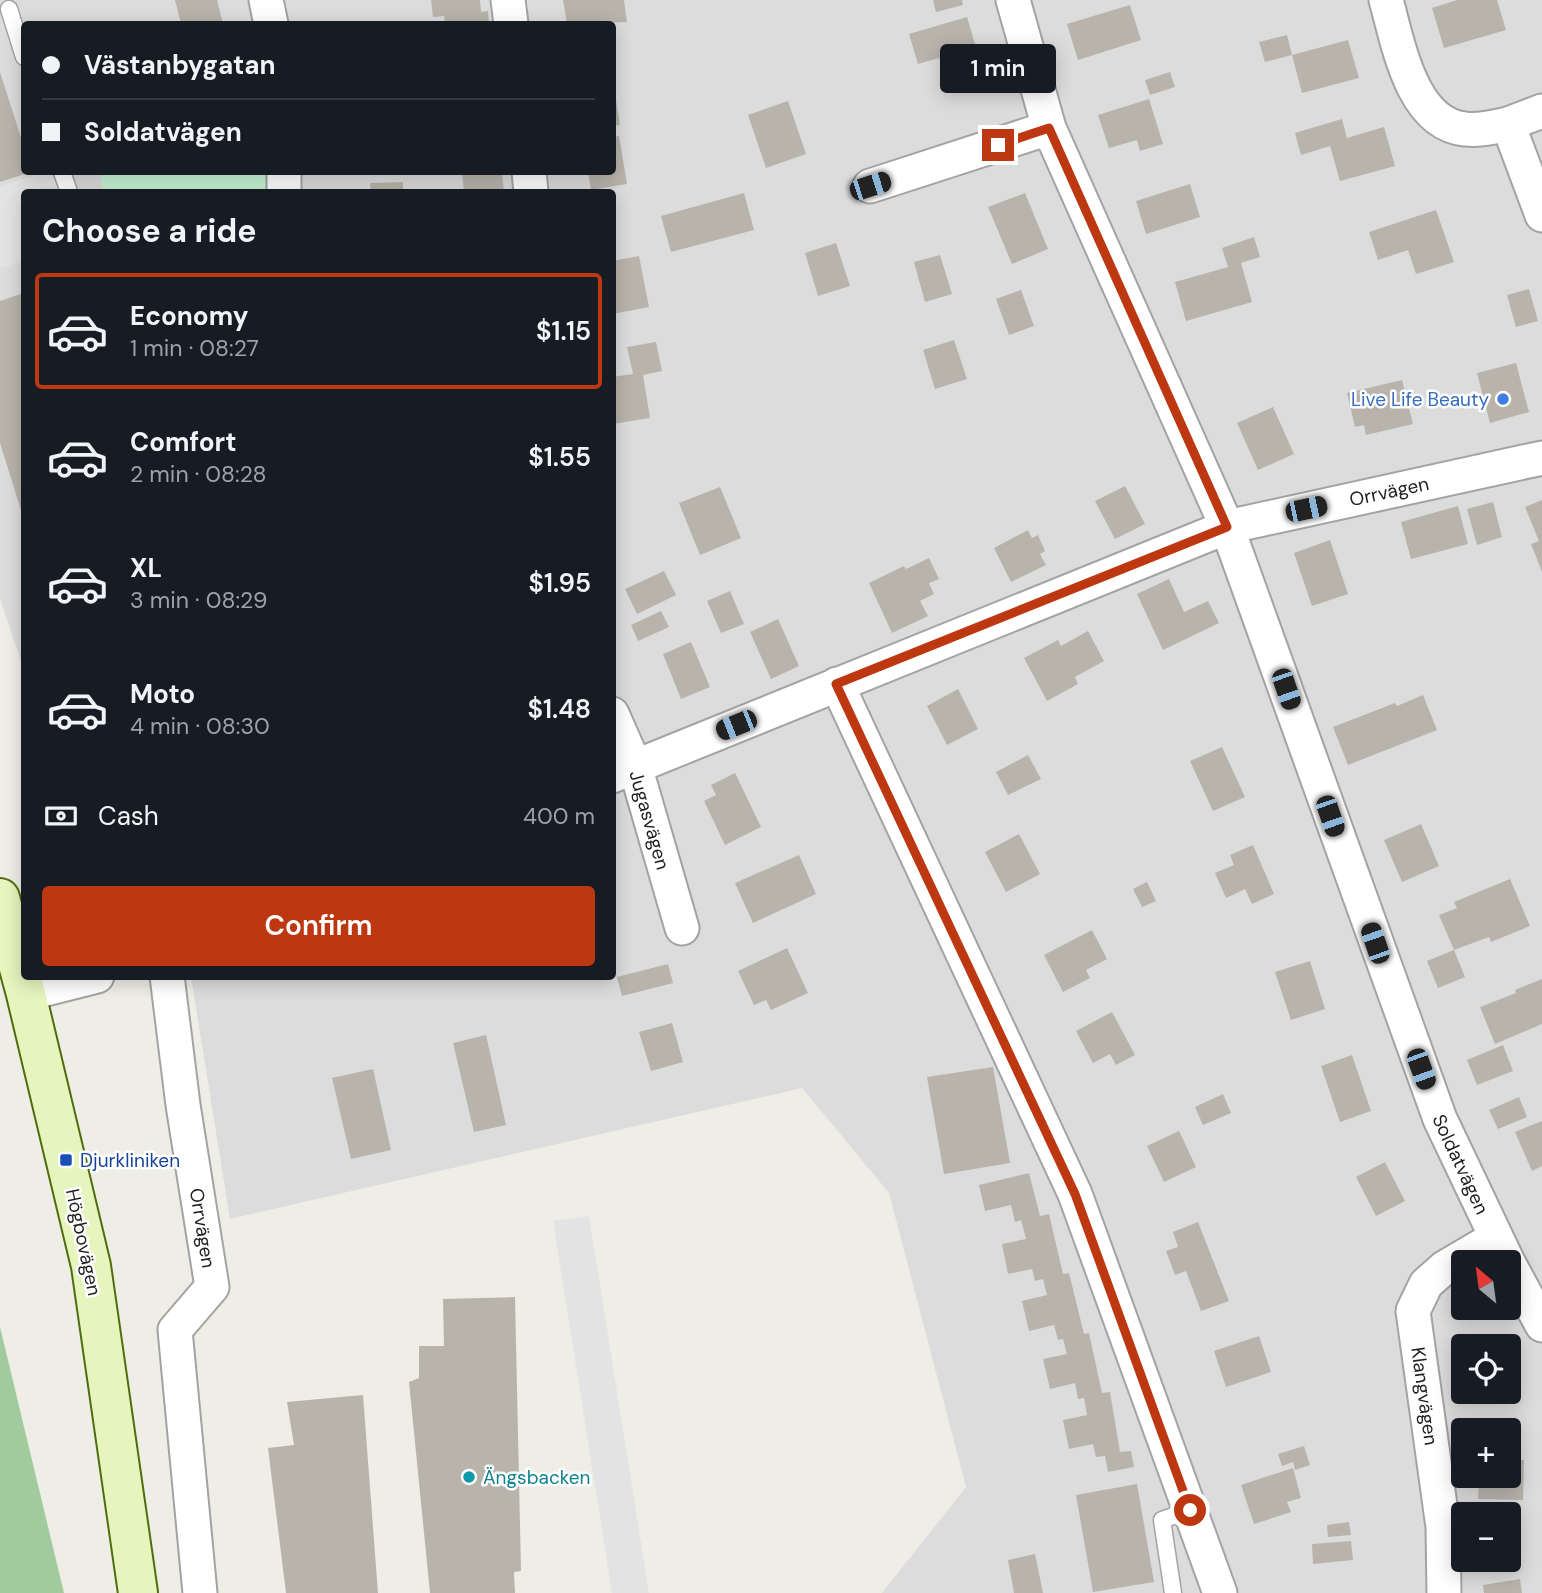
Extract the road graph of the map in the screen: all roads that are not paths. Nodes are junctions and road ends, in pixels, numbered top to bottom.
1 (267, 0) edge
2 (508, 0) edge
3 (1013, 0) edge
4 (1386, 0) edge
5 (9, 9) dead end
6 (270, 21) edge
7 (511, 21) edge
8 (21, 47) edge
9 (1542, 111) edge
10 (1508, 124) junction
11 (1049, 128) junction
12 (870, 186) dead end
13 (1542, 215) edge
14 (1542, 458) edge
15 (1227, 527) junction
16 (836, 684) junction
17 (616, 733) edge
18 (624, 771) edge
19 (0, 898) edge
20 (682, 928) dead end
21 (21, 976) edge
22 (22, 980) edge
23 (81, 980) edge
24 (167, 980) edge
25 (26, 994) junction
26 (1502, 1250) edge
27 (1451, 1266) edge
28 (1521, 1286) edge
29 (1542, 1325) edge
30 (1190, 1510) junction
31 (1167, 1592) edge
32 (138, 1593) edge
33 (200, 1593) edge
34 (1220, 1593) edge
35 (1444, 1593) edge

1 - 6 street
2 - 7 street
3 - 11 street, Soldatvägen
4 - 10 street
5 - 8 lane
9 - 10 street
10 - 13 street
11 - 12 street
11 - 15 street, Soldatvägen
14 - 15 street, Orrvägen
15 - 16 street, Orrvägen
15 - 26 street, Soldatvägen
16 - 18 street, Orrvägen
16 - 30 street
17 - 18 street, Jugasvägen
18 - 20 street, Jugasvägen
19 - 21 main road, Högbovägen
22 - 25 main road, Högbovägen
23 - 25 street
24 - 33 street, Orrvägen
25 - 32 main road, Högbovägen
27 - 35 street, Klangvägen
28 - 29 street, Soldatvägen
30 - 31 lane
30 - 34 street

